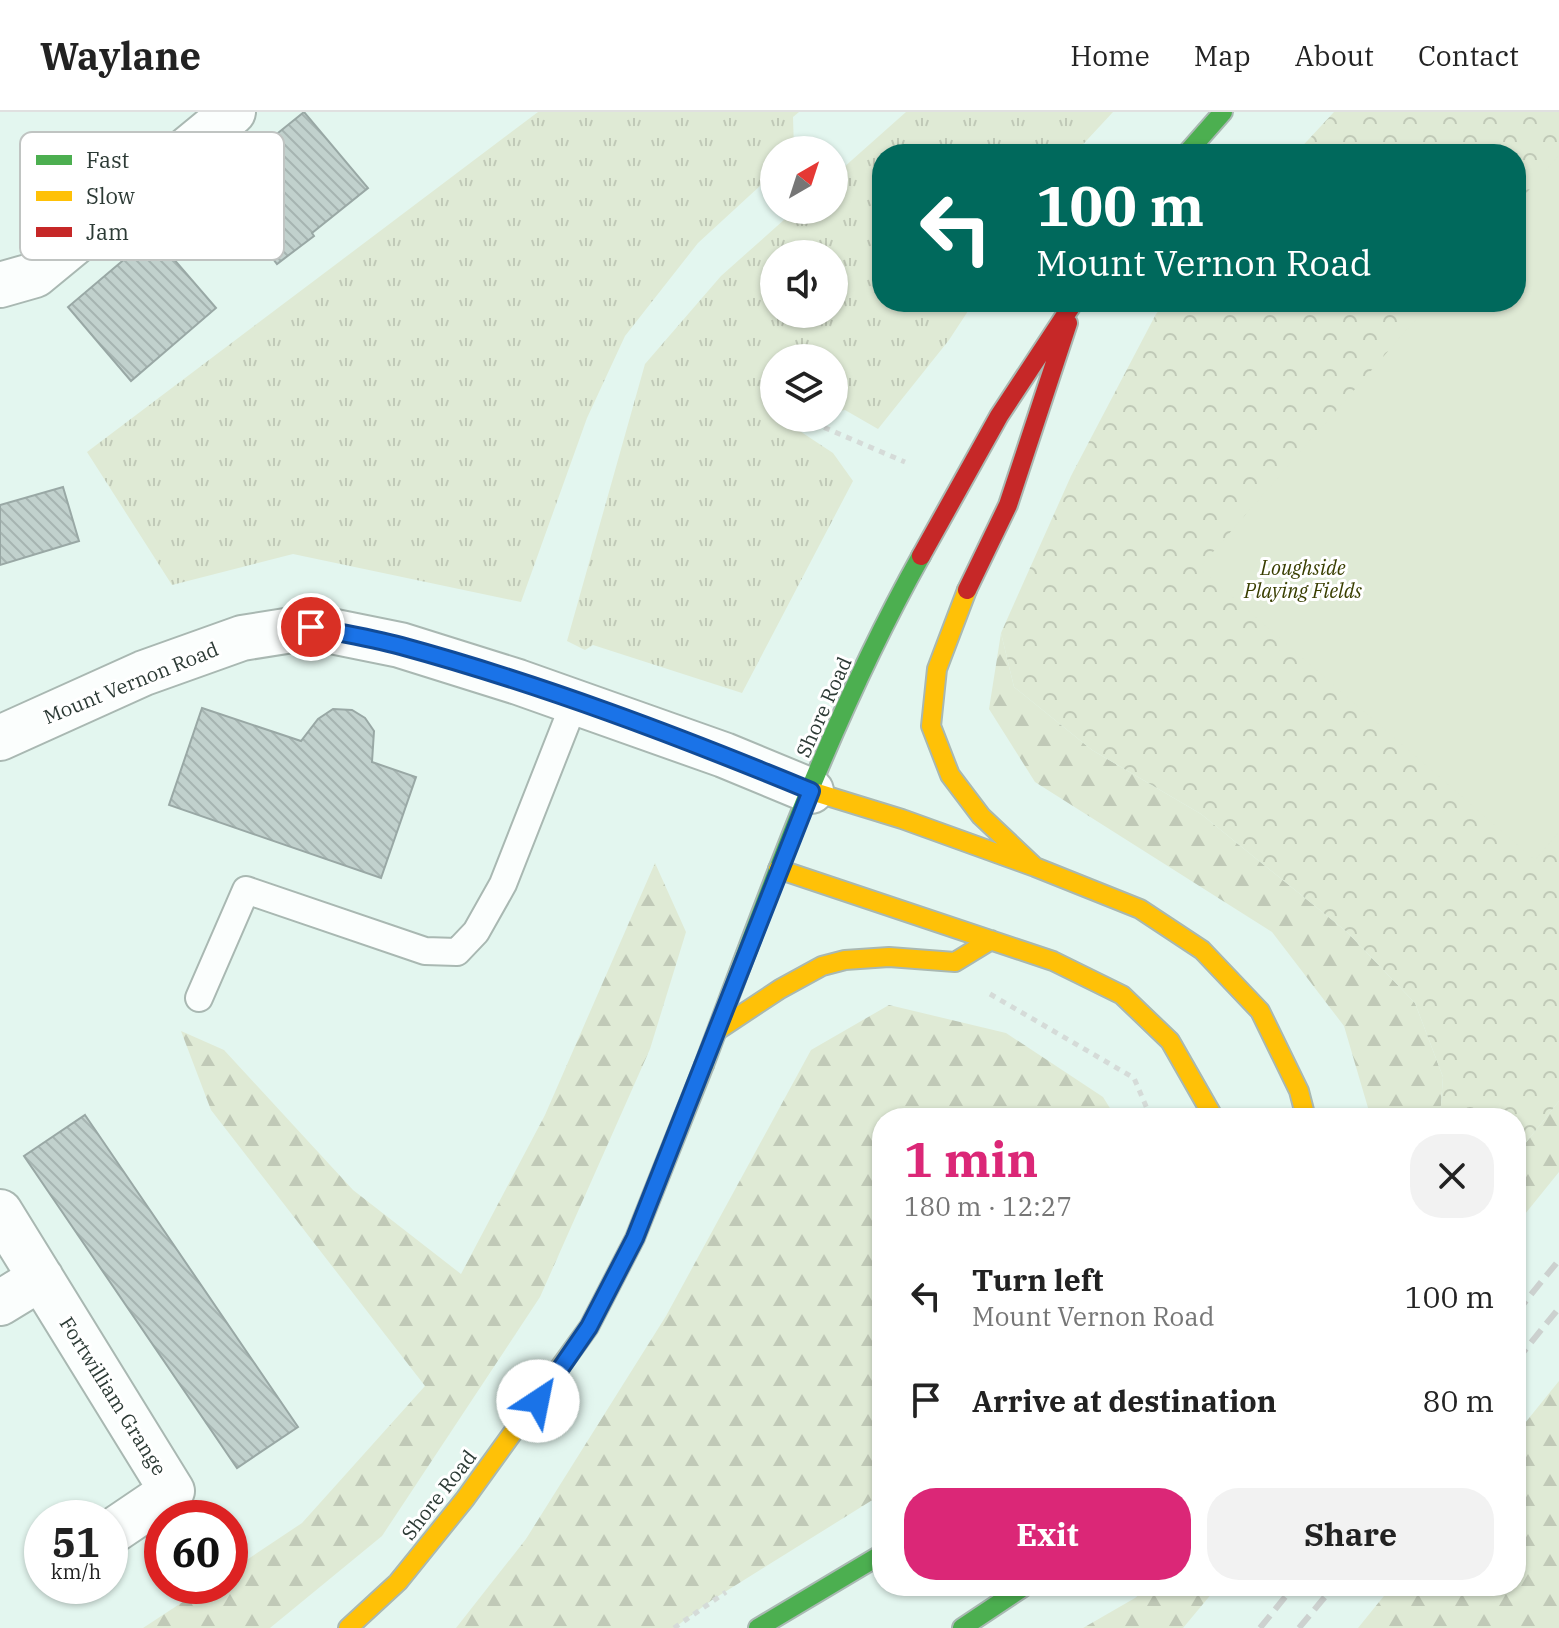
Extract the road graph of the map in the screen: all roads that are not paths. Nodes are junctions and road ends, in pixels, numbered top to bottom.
1 (233, 112) edge
2 (1223, 112) edge
3 (209, 132) edge
4 (1195, 144) edge
5 (53, 260) edge
6 (0, 285) edge
7 (1067, 312) edge
8 (1071, 312) edge
9 (575, 701) junction
10 (0, 738) edge
11 (811, 791) junction
12 (1035, 867) junction
13 (778, 869) junction
14 (991, 940) junction
15 (199, 998) dead end
16 (718, 1030) junction
17 (1208, 1108) edge
18 (1303, 1108) edge
19 (0, 1212) edge
20 (41, 1278) junction
21 (0, 1303) edge
22 (128, 1521) edge
23 (872, 1560) edge
24 (1010, 1596) edge
25 (348, 1628) edge
26 (758, 1628) edge
27 (962, 1628) edge

1 - 3 street
2 - 4 street
5 - 6 street
7 - 11 street, Shore Road
8 - 12 street
9 - 10 street, Mount Vernon Road
9 - 11 street, Mount Vernon Road
9 - 15 lane
11 - 12 street
11 - 13 street, Shore Road
12 - 18 street
13 - 14 street
13 - 16 street, Shore Road
14 - 16 street
14 - 17 street
16 - 25 street, Shore Road
19 - 20 street, Fortwilliam Grange
20 - 21 street
20 - 22 street, Fortwilliam Grange
23 - 26 street
24 - 27 street

